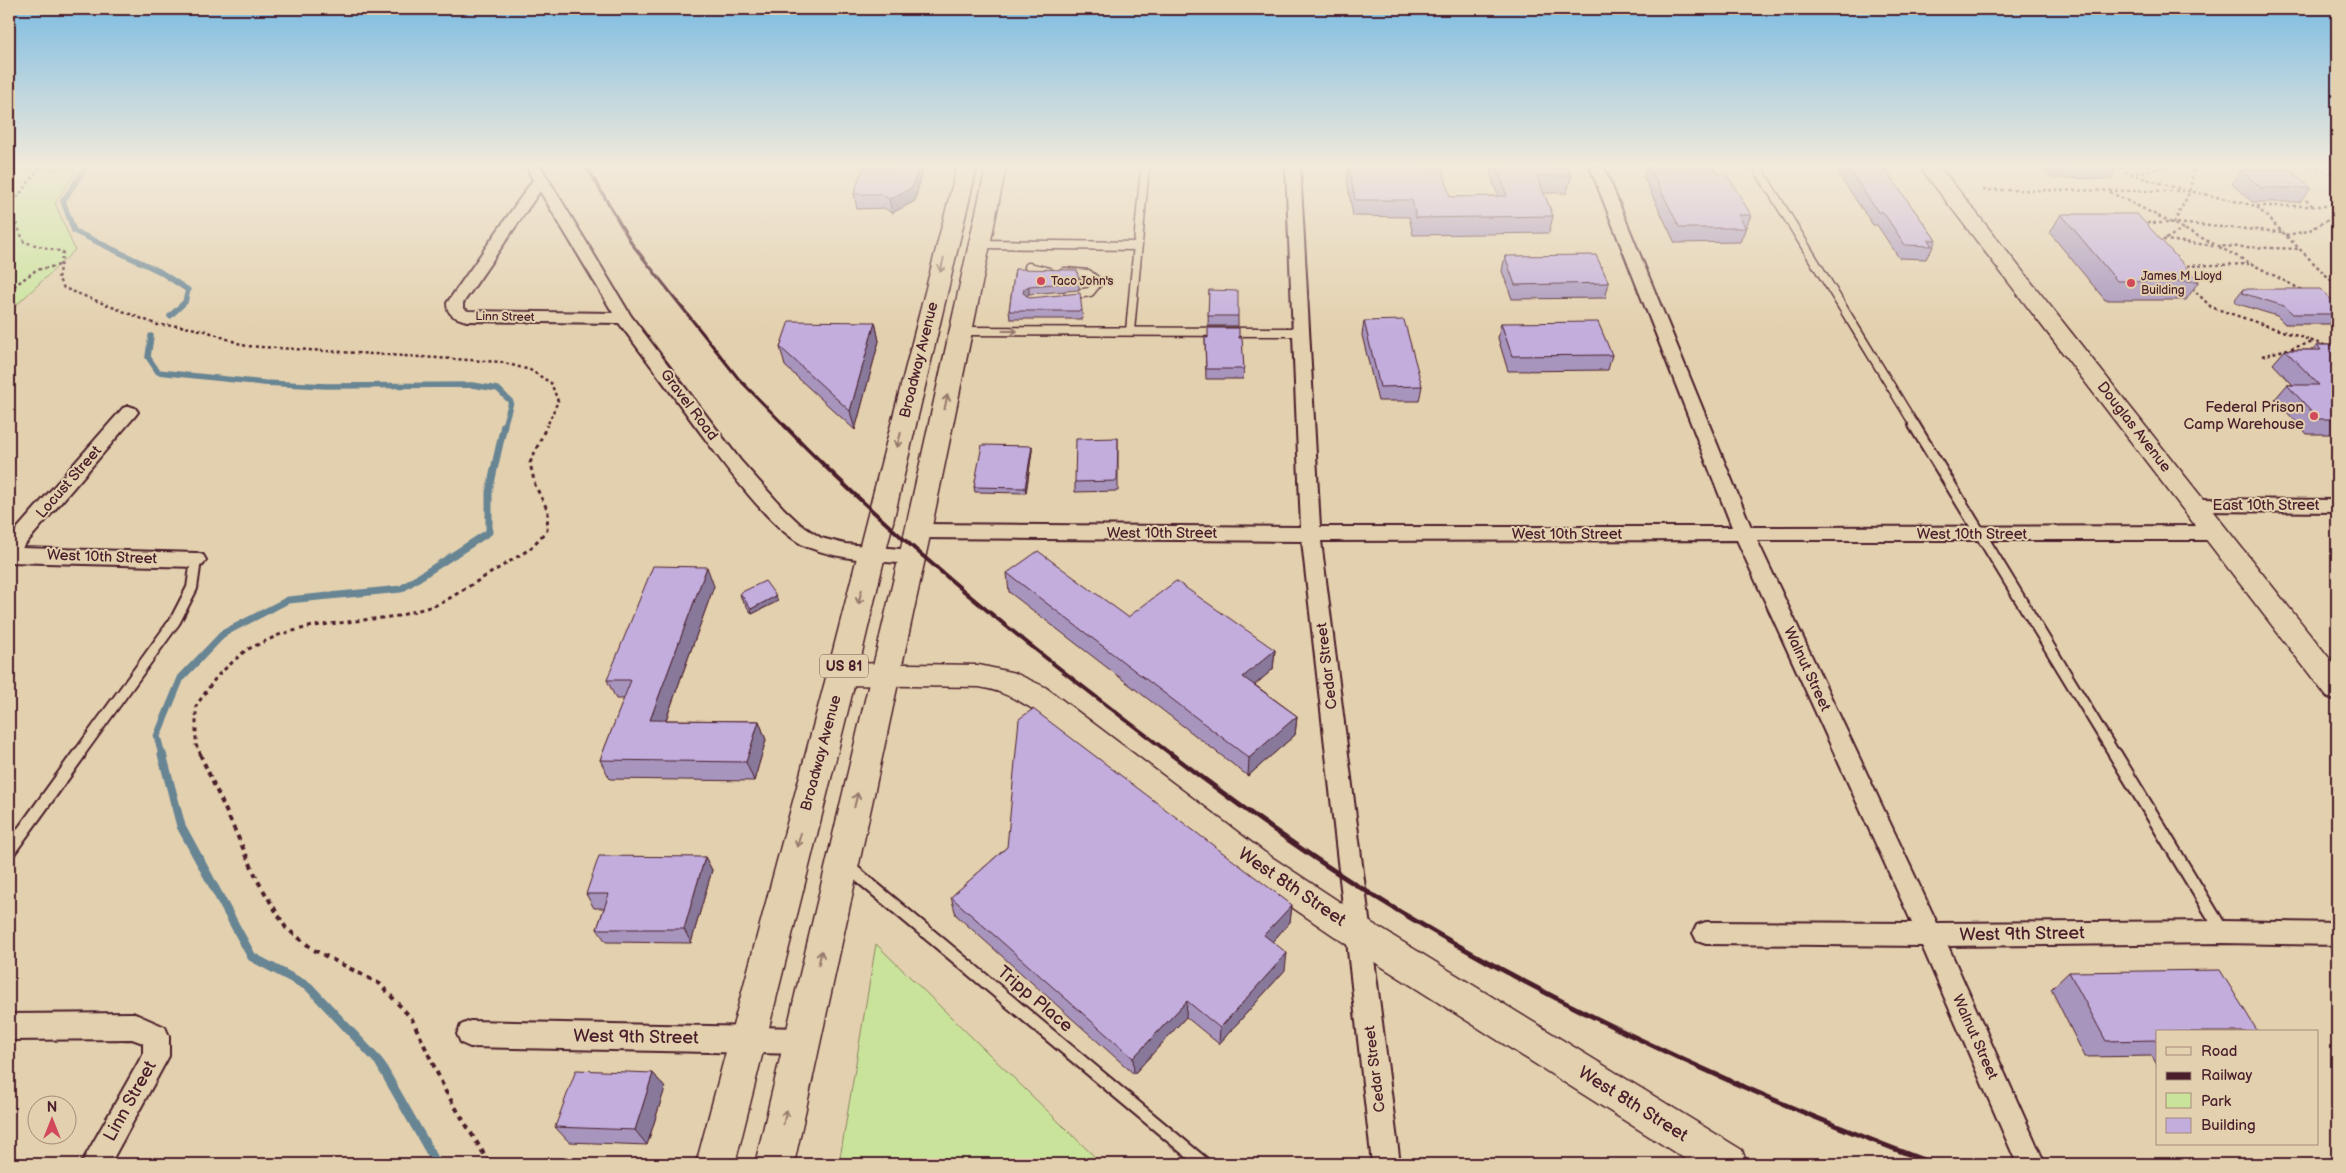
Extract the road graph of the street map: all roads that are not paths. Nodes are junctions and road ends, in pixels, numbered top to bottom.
1 (506, 222) edge
2 (566, 222) edge
3 (953, 222) edge
4 (985, 222) edge
5 (1140, 222) edge
6 (1296, 222) edge
7 (1619, 222) edge
8 (1791, 222) edge
9 (1973, 222) edge
10 (980, 244) junction
11 (1138, 246) junction
12 (1029, 267) edge
13 (1063, 295) edge
14 (624, 318) junction
15 (961, 331) junction
16 (1130, 331) junction
17 (1301, 332) junction
18 (129, 412) dead end
19 (2195, 505) junction
20 (2337, 506) edge
21 (2216, 533) junction
22 (1311, 534) junction
23 (1744, 534) junction
24 (1981, 534) junction
25 (914, 544) junction
26 (9, 551) edge
27 (871, 552) junction
28 (9, 555) edge
29 (196, 560) joint
30 (842, 674) junction
31 (885, 675) junction
32 (2337, 690) edge
33 (9, 851) edge
34 (842, 861) junction
35 (1358, 932) junction
36 (1706, 932) dead end
37 (2223, 932) junction
38 (2337, 934) edge
39 (1930, 935) junction
40 (9, 1027) edge
41 (470, 1034) dead end
42 (747, 1040) junction
43 (802, 1041) junction
44 (95, 1164) edge
45 (715, 1164) edge
46 (774, 1164) edge
47 (1204, 1164) edge
48 (1386, 1164) edge
49 (1728, 1164) edge
50 (2031, 1164) edge

1 - 14 street, Linn Street
2 - 14 street, Gravel Road
3 -> 27 main road, Broadway Avenue / US 81
4 - 10 main road, US 81
5 - 11 lane
6 - 17 street, Cedar Street
7 - 23 street, Walnut Street
8 - 24 lane
9 - 19 main road, Douglas Avenue
10 - 11 lane
10 - 15 main road, US 81
11 - 16 lane
12 - 13 lane
14 - 27 street, Gravel Road
15 -> 16 lane
25 -> 15 main road, US 81
16 - 17 lane
17 - 22 street, Cedar Street
18 - 26 street, Locust Street
19 - 20 street, East 10th Street
19 - 21 main road, Douglas Avenue
21 - 24 street, West 10th Street
21 - 32 main road, Douglas Avenue
22 - 23 street, West 10th Street
22 - 25 street, West 10th Street
22 - 35 street, Cedar Street
23 - 24 street, West 10th Street
23 - 39 street, Walnut Street
24 - 37 lane
25 - 27 street, Gravel Road
25 - 31 main road, US 81
27 -> 30 main road, Broadway Avenue / US 81
28 - 29 street, West 10th Street
29 - 33 lane
30 - 31 main road, West 8th Street
30 -> 42 main road, Broadway Avenue / US 81
34 -> 31 main road, US 81
31 - 35 main road, West 8th Street
43 -> 34 main road, US 81
34 - 47 lane, Tripp Place
35 - 48 street, Cedar Street
35 - 49 main road, West 8th Street
36 - 39 street, West 9th Street
37 - 38 street, West 9th Street
37 - 39 street, West 9th Street
39 - 50 street, Walnut Street
40 - 44 street, Linn Street
41 - 42 street, West 9th Street
42 - 43 street, West 9th Street
42 - 45 main road, Broadway Avenue / US 81
46 -> 43 main road, US 81

